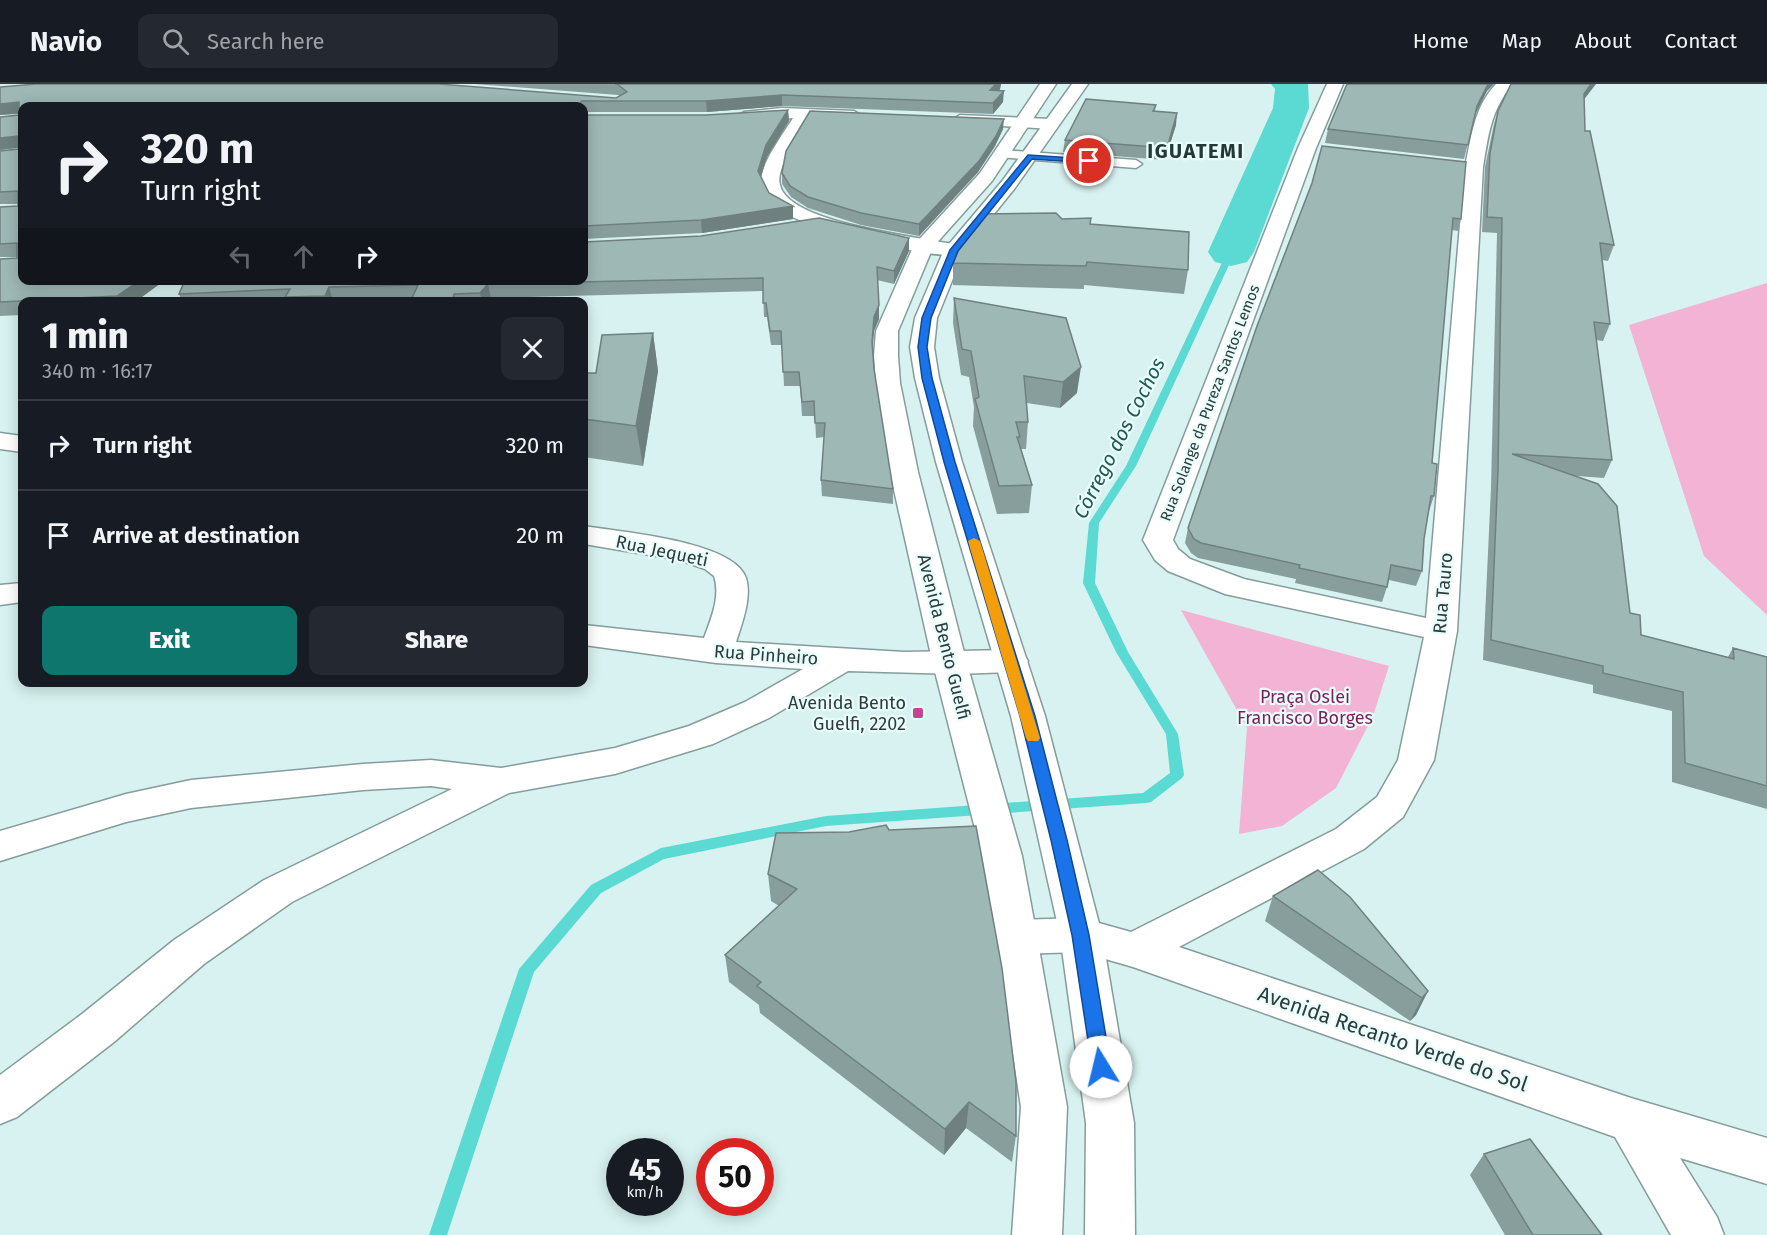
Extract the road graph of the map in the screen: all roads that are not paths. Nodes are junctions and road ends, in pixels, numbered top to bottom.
1 (1048, 84) edge
2 (1080, 84) edge
3 (1335, 84) edge
4 (1504, 84) edge
5 (729, 114) edge
6 (804, 114) junction
7 (873, 116) edge
8 (942, 119) edge
9 (1022, 123) junction
10 (1051, 124) junction
11 (1002, 154) junction
12 (1030, 156) junction
13 (1136, 164) dead end
14 (819, 222) junction
15 (786, 230) edge
16 (924, 244) junction
17 (954, 250) junction
18 (0, 441) edge
19 (18, 443) edge
20 (588, 536) edge
21 (18, 593) edge
22 (0, 595) edge
23 (1441, 631) junction
24 (588, 636) edge
25 (716, 652) junction
26 (843, 660) junction
27 (1011, 661) junction
28 (950, 664) junction
29 (501, 781) junction
30 (0, 846) edge
31 (1081, 935) junction
32 (1016, 937) junction
33 (1134, 950) junction
34 (0, 1102) edge
35 (1630, 1120) junction
36 (1767, 1161) edge
37 (1037, 1235) edge
38 (1110, 1235) edge
39 (1698, 1235) edge

1 - 9 street, Avenida Bento Guelfi
2 - 10 street
3 - 23 street, Rua Solange da Pureza Santos Lemos
4 - 23 street, Rua Tauro
5 - 6 street
6 - 7 street
6 - 14 street
8 - 9 street
9 - 10 street
9 - 11 street, Avenida Bento Guelfi
10 - 12 street
11 - 12 lane
11 - 16 street, Avenida Bento Guelfi
12 - 13 lane
12 - 17 street
14 - 15 street
14 - 16 street
16 - 17 street
16 - 28 street, Avenida Bento Guelfi
17 - 27 street
18 - 19 street
20 - 25 street, Rua Jequeti
21 - 22 street
23 - 33 street, Rua Tauro
24 - 25 street, Rua Pinheiro
25 - 26 street, Rua Pinheiro
26 - 28 street, Rua Pinheiro
26 - 29 street
27 - 28 street, Rua Pinheiro
27 - 31 street
28 - 32 street, Avenida Bento Guelfi
29 - 30 street
29 - 34 street
31 - 32 street, Avenida Recanto Verde do Sol
31 - 33 street, Avenida Recanto Verde do Sol
31 - 38 street
32 - 37 street, Avenida Bento Guelfi
33 - 35 street, Avenida Recanto Verde do Sol
35 - 36 street, Avenida Recanto Verde do Sol
35 - 39 street

